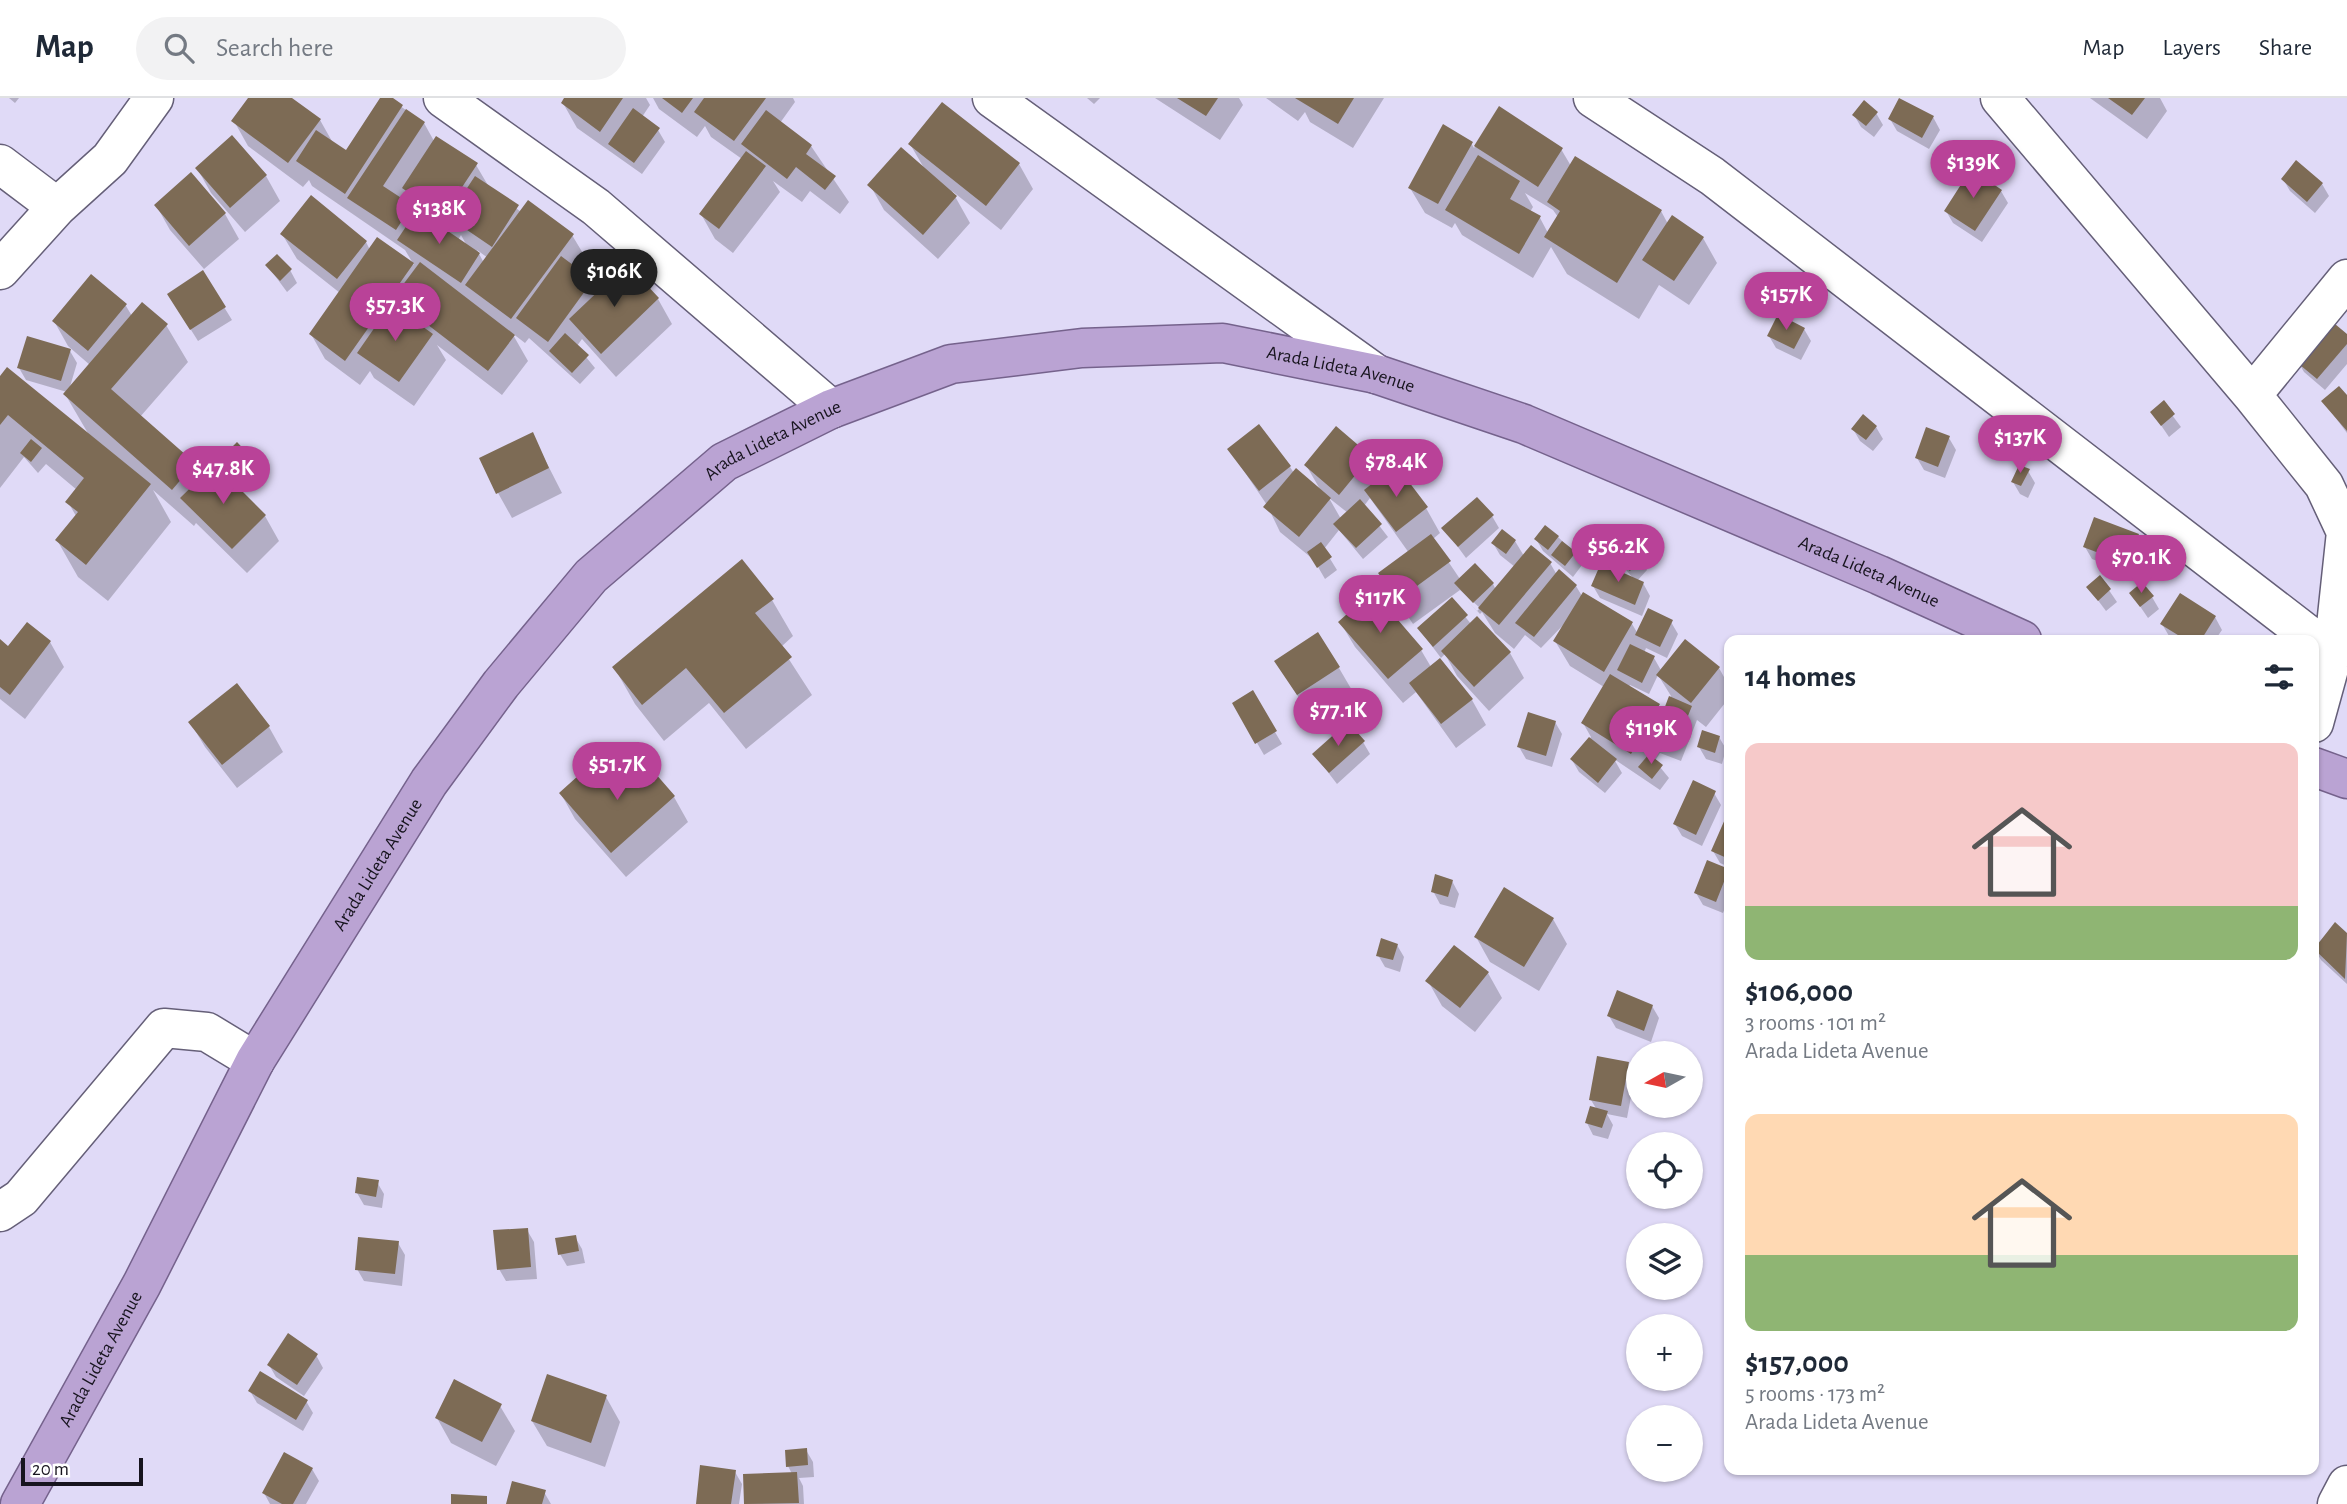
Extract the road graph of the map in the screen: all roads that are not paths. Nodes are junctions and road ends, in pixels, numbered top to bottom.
1 (153, 98) edge
2 (443, 98) edge
3 (992, 98) edge
4 (1593, 98) edge
5 (2000, 98) edge
6 (0, 164) edge
7 (57, 207) junction
8 (0, 270) edge
9 (2347, 279) edge
10 (1376, 374) junction
11 (2252, 395) junction
12 (831, 409) junction
13 (2011, 635) edge
14 (2308, 635) edge
15 (2319, 643) edge
16 (2333, 654) junction
17 (2319, 705) edge
18 (2319, 770) edge
19 (2347, 779) edge
20 (256, 1061) junction
21 (0, 1212) edge
22 (2347, 1485) edge
23 (20, 1504) edge
24 (2337, 1504) edge

1 - 7 street
2 - 12 street
3 - 10 street
4 - 14 street
5 - 11 street
6 - 7 street
7 - 8 street
9 - 11 street
10 - 12 highway, Arada Lideta Avenue
10 - 13 highway, Arada Lideta Avenue
11 - 16 street
12 - 20 highway, Arada Lideta Avenue
15 - 16 street
16 - 17 street
18 - 19 highway
20 - 21 street
20 - 23 highway, Arada Lideta Avenue
22 - 24 street

